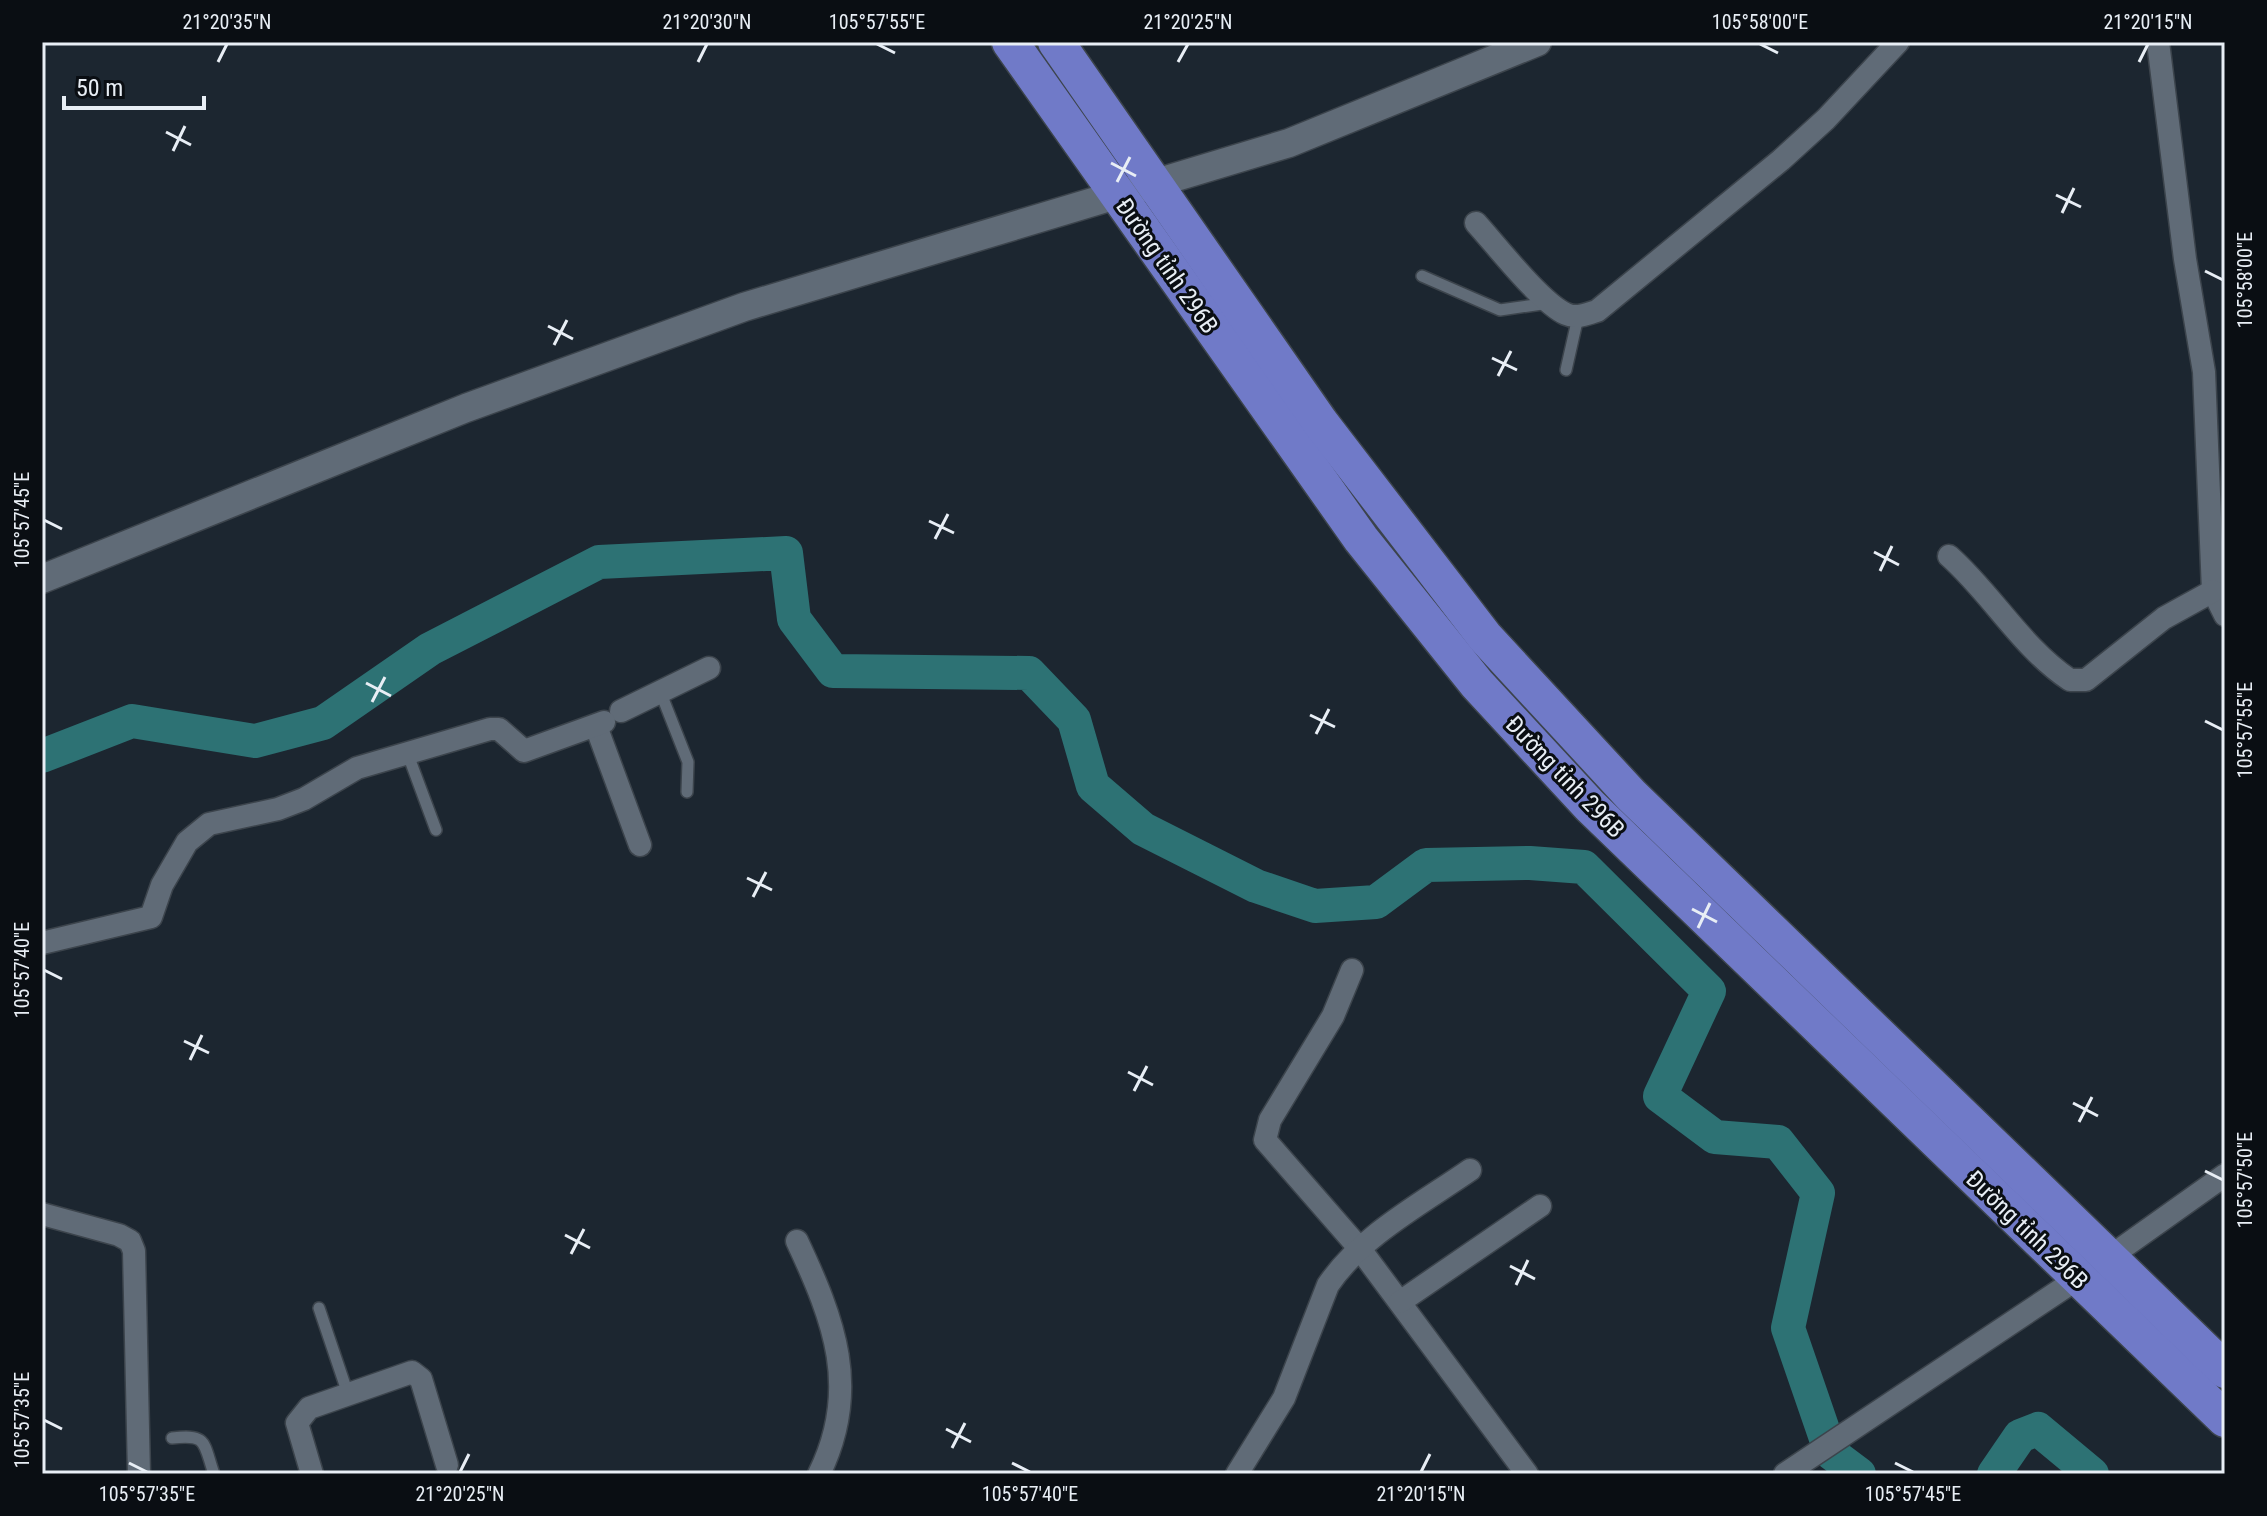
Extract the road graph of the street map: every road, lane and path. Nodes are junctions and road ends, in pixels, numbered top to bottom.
1 (1010, 42) edge
2 (1056, 42) edge
3 (1537, 42) edge
4 (1898, 42) edge
5 (2158, 42) edge
6 (1157, 184) junction
7 (1117, 198) junction
8 (1476, 223) dead end
9 (1422, 276) dead end
10 (1550, 302) junction
11 (1578, 317) junction
12 (1566, 370) dead end
13 (1949, 556) dead end
14 (42, 579) edge
15 (2213, 591) junction
16 (2225, 615) edge
17 (709, 668) dead end
18 (660, 691) junction
19 (607, 720) junction
20 (407, 752) junction
21 (687, 792) dead end
22 (436, 830) dead end
23 (640, 845) dead end
24 (42, 943) edge
25 (1352, 970) dead end
26 (1470, 1170) dead end
27 (2225, 1175) edge
28 (1540, 1206) dead end
29 (42, 1214) edge
30 (797, 1241) dead end
31 (1360, 1249) junction
32 (2111, 1256) junction
33 (2077, 1279) junction
34 (1400, 1302) junction
35 (319, 1308) dead end
36 (2225, 1370) edge
37 (348, 1394) junction
38 (2225, 1419) edge
39 (172, 1438) dead end
40 (447, 1465) dead end
41 (139, 1474) edge
42 (214, 1474) edge
43 (312, 1474) edge
44 (819, 1474) edge
45 (1237, 1474) edge
46 (1527, 1474) edge
47 (1785, 1474) edge

1 - 7 main road, Đường tỉnh 296B
2 - 6 main road, Đường tỉnh 296B
3 - 6 street
4 - 11 street
5 - 15 street
6 - 7 street
6 - 32 main road, Đường tỉnh 296B
7 - 14 street
7 - 33 main road, Đường tỉnh 296B
8 - 10 street
9 - 10 lane
10 - 11 street
11 - 12 lane
13 - 15 street
15 - 16 street
17 - 18 street
18 - 19 street
18 - 21 lane
19 - 20 street
19 - 23 street
20 - 22 lane
20 - 24 street
25 - 31 street
26 - 31 street
27 - 32 street
28 - 34 street
29 - 41 street
30 - 44 street
31 - 34 street
31 - 45 street
32 - 36 main road, Đường tỉnh 296B
33 - 38 main road, Đường tỉnh 296B
33 - 47 street
34 - 46 street
35 - 37 lane
37 - 40 street
37 - 43 street
39 - 42 lane

